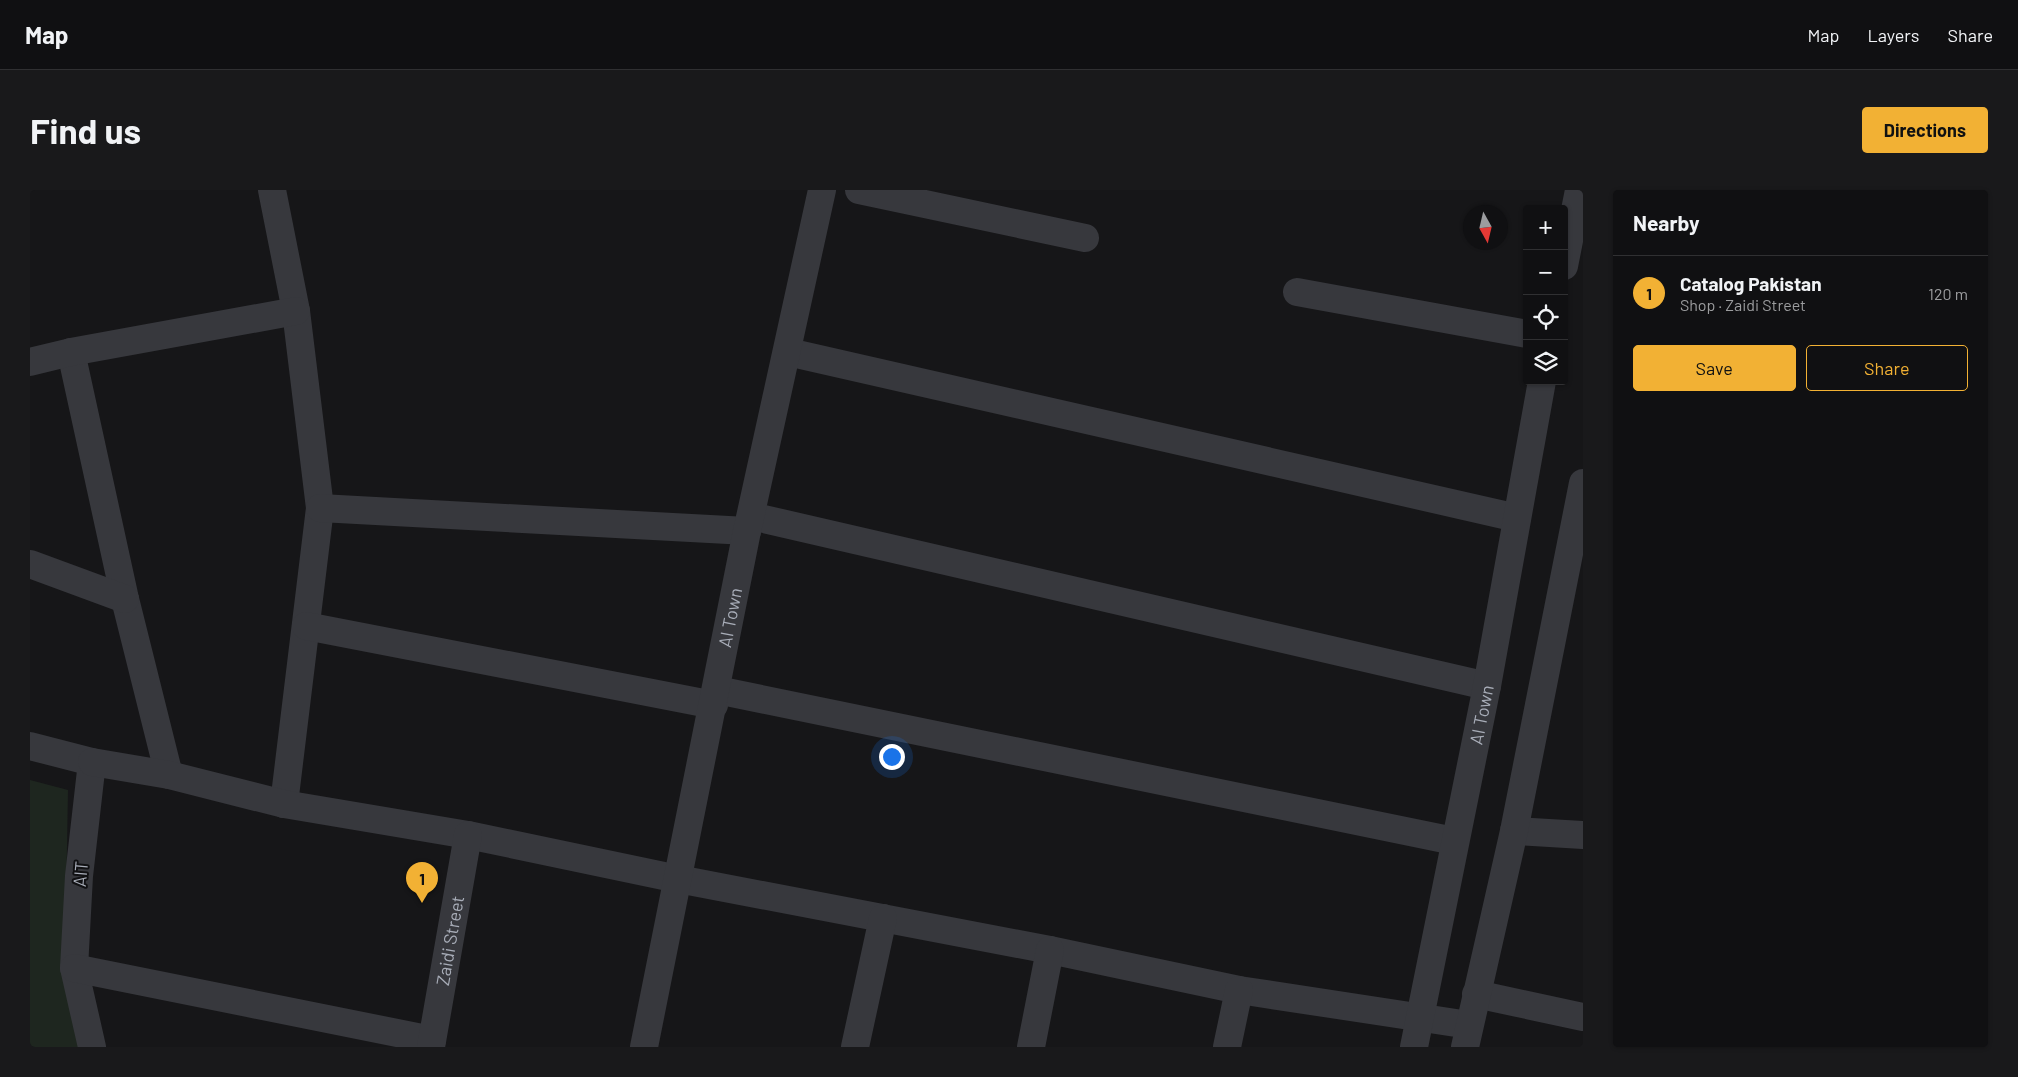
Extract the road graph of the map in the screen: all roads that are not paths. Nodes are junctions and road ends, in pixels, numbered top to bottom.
1 (272, 190) edge
2 (822, 190) edge
3 (859, 190) edge
4 (1579, 190) edge
5 (1085, 238) dead end
6 (1567, 250) edge
7 (1297, 292) dead end
8 (296, 311) junction
9 (1523, 333) edge
10 (71, 352) junction
11 (788, 352) junction
12 (30, 362) edge
13 (1541, 385) edge
14 (1583, 483) edge
15 (320, 508) junction
16 (1517, 518) junction
17 (749, 524) junction
18 (30, 564) edge
19 (125, 599) junction
20 (306, 626) junction
21 (1487, 686) junction
22 (715, 698) junction
23 (30, 746) edge
24 (92, 762) junction
25 (169, 776) junction
26 (284, 804) junction
27 (1514, 831) junction
28 (468, 835) junction
29 (1583, 835) edge
30 (1454, 841) junction
31 (678, 879) junction
32 (883, 918) junction
33 (1050, 950) junction
34 (74, 968) junction
35 (1239, 990) junction
36 (1476, 994) junction
37 (1583, 1017) edge
38 (1420, 1018) junction
39 (1467, 1036) edge
40 (431, 1043) edge
41 (92, 1047) edge
42 (644, 1047) edge
43 (855, 1047) edge
44 (1032, 1047) edge
45 (1227, 1047) edge
46 (1414, 1047) edge

1 - 8 street
2 - 11 street, AI Town
3 - 5 street
4 - 6 street
7 - 9 street
8 - 10 street
8 - 15 street
10 - 12 street
10 - 19 street
11 - 16 street
11 - 17 street, AI Town
13 - 16 street, AI Town
14 - 27 street
15 - 17 street
15 - 20 street
16 - 21 street, AI Town
17 - 21 street
17 - 22 street, AI Town
18 - 19 street
19 - 25 street
20 - 22 street
20 - 26 street
21 - 30 street, AI Town
22 - 30 street
22 - 31 street, AI Town
23 - 24 street
24 - 25 street
24 - 34 street, AIT
25 - 26 street
26 - 28 street
27 - 29 street
27 - 36 street
28 - 31 street
28 - 40 street, Zaidi Street
30 - 38 street, AI Town
31 - 32 street
31 - 42 street, AI Town
32 - 33 street
32 - 43 street
33 - 35 street
33 - 44 street
34 - 40 street
34 - 41 street, AIT
35 - 38 street
35 - 45 street
36 - 37 street
36 - 39 street
38 - 39 street
38 - 46 street, AI Town

